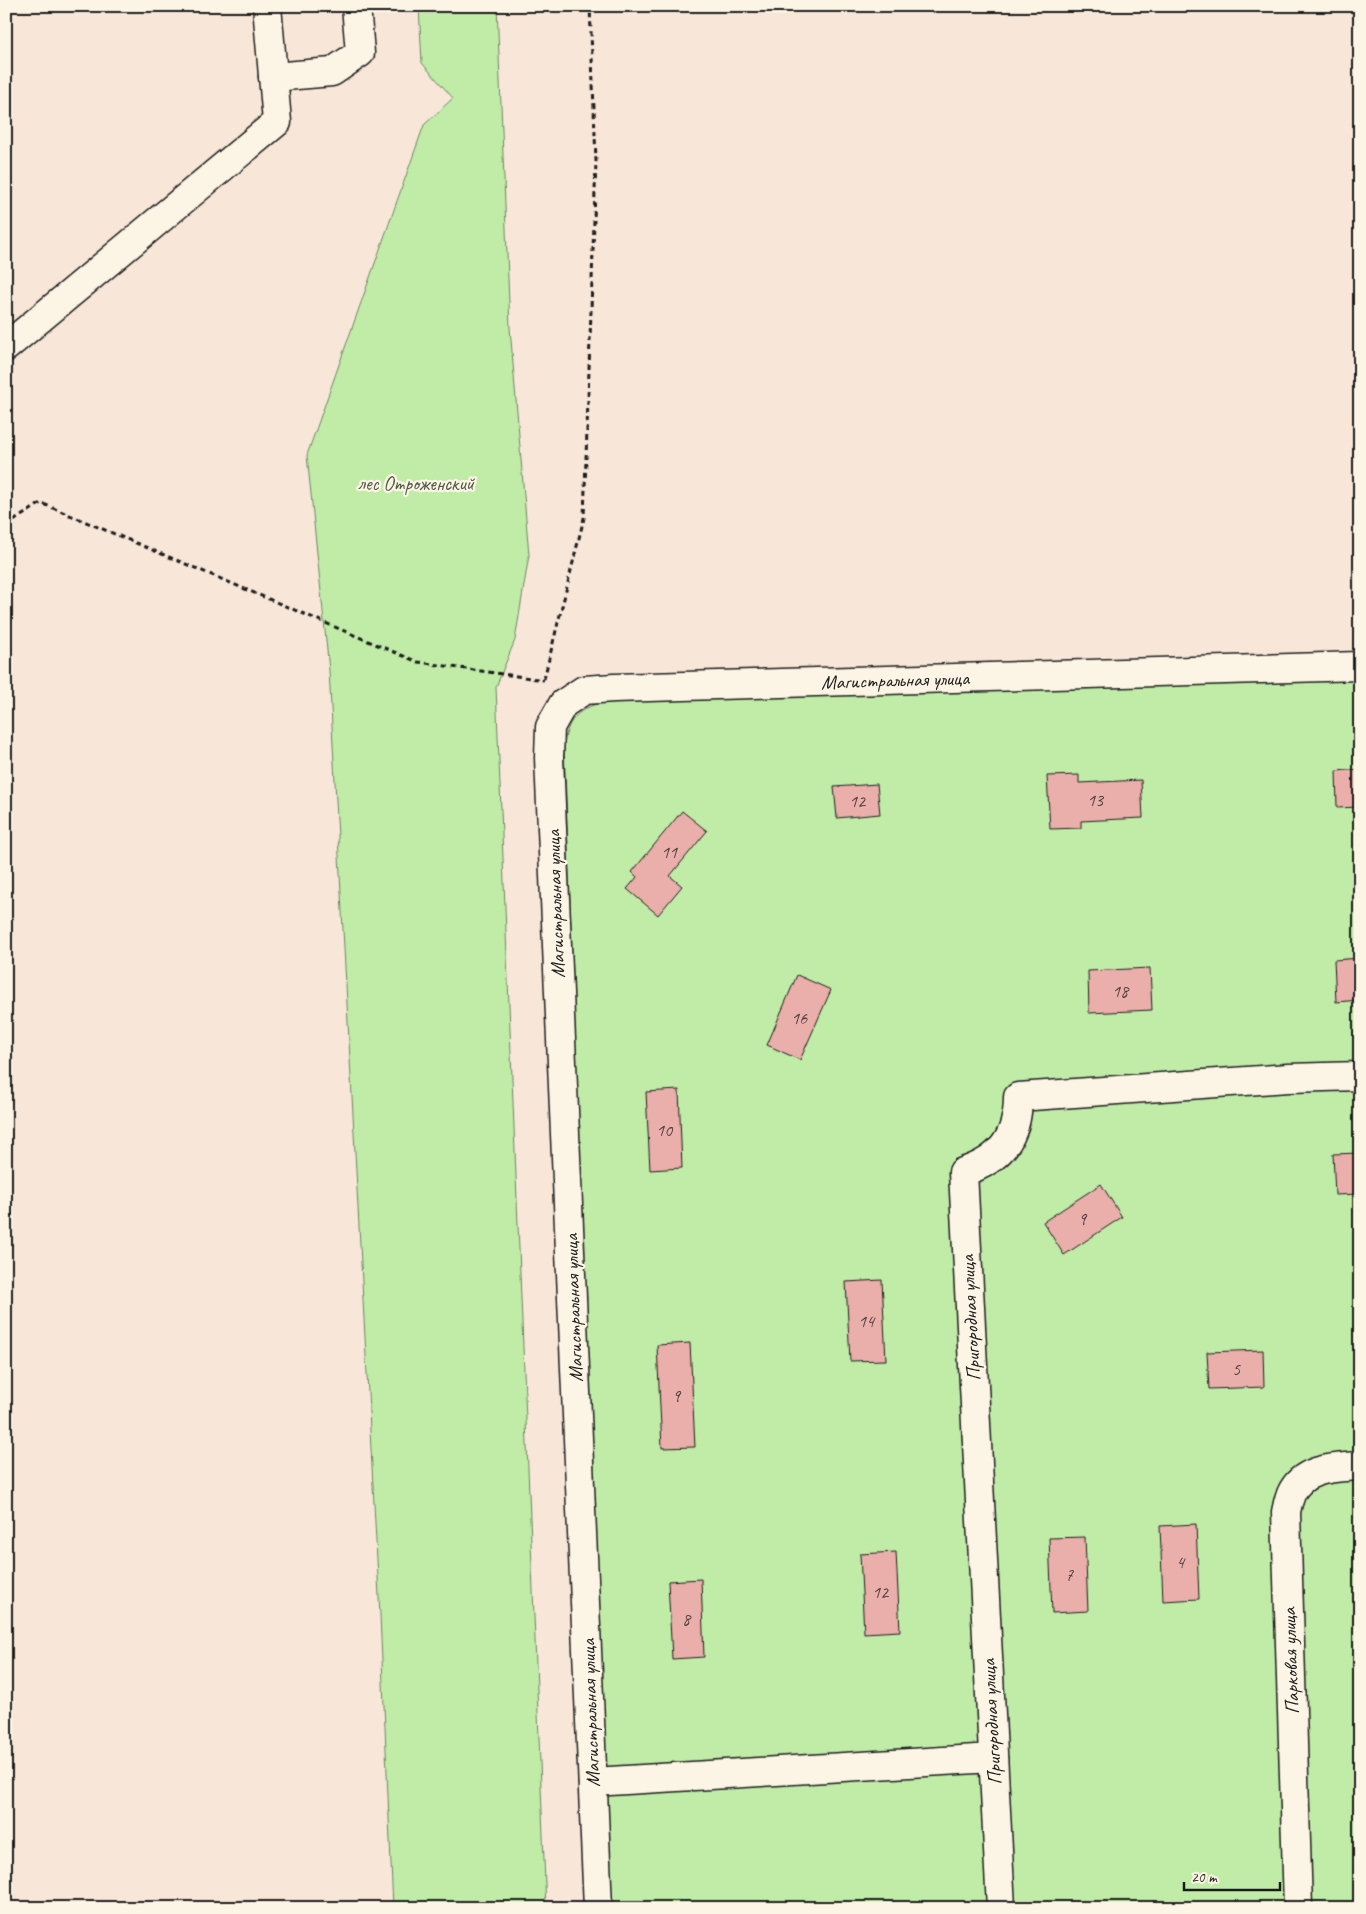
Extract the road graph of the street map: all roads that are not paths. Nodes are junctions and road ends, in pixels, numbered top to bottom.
1 (267, 6) edge
2 (356, 6) edge
3 (273, 77) junction
4 (6, 347) edge
5 (1360, 666) edge
6 (1360, 1076) edge
7 (1360, 1466) edge
8 (993, 1758) junction
9 (593, 1782) junction
10 (598, 1908) edge
11 (1001, 1908) edge
12 (1298, 1908) edge

1 - 3 street
2 - 3 street
3 - 4 street
5 - 9 street, Магистральная улица
6 - 8 street, Пригородная улица
7 - 12 street, Парковая улица
8 - 9 street
8 - 11 street, Пригородная улица
9 - 10 street, Магистральная улица

